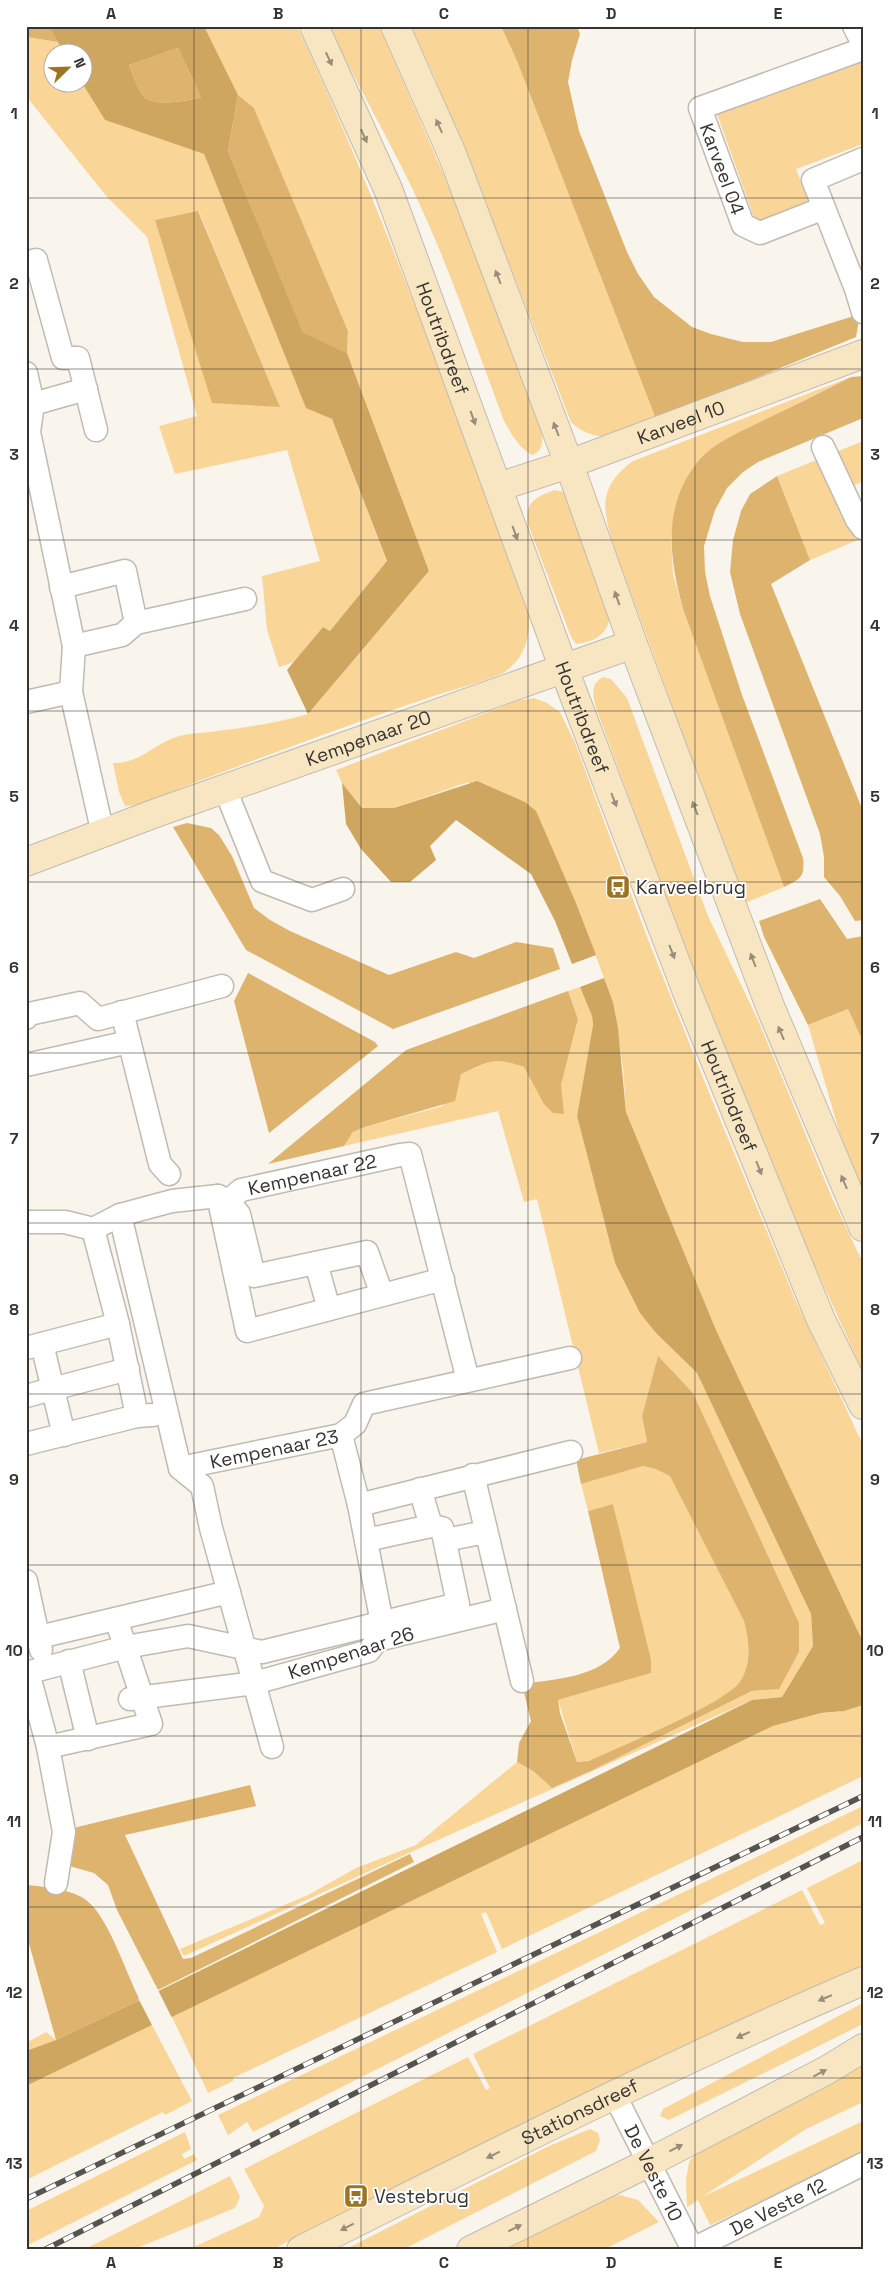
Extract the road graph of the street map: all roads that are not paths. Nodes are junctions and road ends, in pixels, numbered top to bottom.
1 (314, 26) edge
2 (395, 26) edge
3 (854, 26) edge
4 (863, 44) edge
5 (863, 48) edge
6 (863, 159) edge
7 (824, 208) junction
8 (26, 262) edge
9 (863, 312) edge
10 (863, 354) edge
11 (26, 373) edge
12 (86, 389) junction
13 (33, 404) junction
14 (96, 430) dead end
15 (28, 432) edge
16 (823, 447) dead end
17 (569, 464) junction
18 (498, 487) junction
19 (863, 528) edge
20 (61, 587) junction
21 (245, 599) dead end
22 (136, 623) junction
23 (633, 644) junction
24 (74, 646) junction
25 (564, 669) junction
26 (71, 692) junction
27 (26, 702) edge
28 (225, 789) junction
29 (103, 834) junction
30 (26, 862) edge
31 (343, 889) dead end
32 (222, 986) dead end
33 (122, 1012) junction
34 (26, 1018) edge
35 (129, 1042) junction
36 (26, 1065) edge
37 (169, 1174) dead end
38 (223, 1199) junction
39 (120, 1215) junction
40 (26, 1222) edge
41 (863, 1228) edge
42 (93, 1229) junction
43 (316, 1263) junction
44 (443, 1279) junction
45 (382, 1296) junction
46 (329, 1309) junction
47 (118, 1324) junction
48 (34, 1346) edge
49 (570, 1358) dead end
50 (128, 1369) junction
51 (468, 1380) junction
52 (53, 1389) junction
53 (26, 1396) edge
54 (863, 1405) edge
55 (166, 1414) junction
56 (138, 1416) junction
57 (64, 1434) junction
58 (341, 1435) junction
59 (26, 1444) edge
60 (571, 1452) dead end
61 (180, 1468) junction
62 (472, 1475) junction
63 (420, 1489) junction
64 (359, 1505) junction
65 (439, 1531) junction
66 (486, 1532) junction
67 (366, 1540) junction
68 (26, 1580) edge
69 (229, 1592) junction
70 (180, 1604) junction
71 (505, 1609) junction
72 (116, 1619) junction
73 (382, 1623) junction
74 (188, 1636) junction
75 (39, 1637) junction
76 (122, 1648) junction
77 (246, 1649) junction
78 (69, 1661) junction
79 (33, 1671) edge
80 (522, 1681) dead end
81 (256, 1683) junction
82 (137, 1699) junction
83 (88, 1739) junction
84 (48, 1747) junction
85 (272, 1747) dead end
86 (56, 1883) dead end
87 (863, 1981) edge
88 (863, 2048) edge
89 (615, 2096) junction
90 (648, 2163) junction
91 (863, 2164) edge
92 (693, 2249) edge
93 (301, 2250) edge
94 (471, 2250) edge

1 -> 18 main road, Houtribdreef
17 -> 2 main road
3 - 4 street
5 - 7 street, Karveel 04
6 - 7 street
7 - 9 street
8 - 12 street
10 - 17 main road, Karveel 10
11 - 13 street
12 - 13 street
12 - 14 street
13 - 15 street
15 - 20 street
16 - 19 street
17 - 18 main road, Karveel 10
23 -> 17 main road
18 -> 25 main road, Houtribdreef
20 - 22 street
20 - 24 street
21 - 22 street
22 - 24 street
23 - 25 main road, Kempenaar 20
41 -> 23 main road
24 - 26 street
25 - 28 main road, Kempenaar 20
25 -> 54 main road, Houtribdreef
26 - 27 street
26 - 29 street
28 - 29 main road, Kempenaar 20
28 - 31 street
29 - 30 main road, Kempenaar 20
32 - 33 street
33 - 34 street
33 - 35 street
35 - 36 street
35 - 37 street
38 - 39 street, Kempenaar 22
38 - 43 street, Kempenaar 22
38 - 44 street, Kempenaar 22
38 - 46 street
39 - 42 street, Kempenaar 22
39 - 55 street
40 - 42 street
42 - 47 street
43 - 45 street, Kempenaar 22
43 - 46 street
44 - 45 street
44 - 51 street
45 - 46 street
47 - 48 street
47 - 50 street
48 - 52 street
49 - 51 street, Kempenaar 23
50 - 52 street
50 - 56 street
51 - 58 street, Kempenaar 23
52 - 53 street
52 - 57 street
55 - 56 street
55 - 61 street
56 - 57 street
57 - 59 street
58 - 61 street, Kempenaar 23
58 - 64 street, Kempenaar 26
60 - 62 street
61 - 69 street, Kempenaar 23
62 - 63 street
62 - 66 street
63 - 64 street
63 - 65 street, Kempenaar 26
64 - 67 street, Kempenaar 26
65 - 66 street
65 - 67 street
65 - 73 street, Kempenaar 26
66 - 71 street
67 - 73 street, Kempenaar 26
68 - 75 street
69 - 70 street
69 - 77 street, Kempenaar 23
70 - 72 street
70 - 74 street
71 - 80 street
71 - 81 street, Kempenaar 26
72 - 75 street
72 - 76 street
73 - 77 street, Kempenaar 26
74 - 76 street, Kempenaar 26
74 - 77 street, Kempenaar 26
75 - 79 street
76 - 78 street, Kempenaar 26
76 - 82 street
77 - 81 street
78 - 79 street, Kempenaar 26
78 - 83 street
79 - 84 street
81 - 82 street, Kempenaar 26
81 - 85 street
82 - 83 street
83 - 84 street
84 - 86 street
87 -> 89 main road, Stationsdreef
90 -> 88 main road
89 - 90 street, De Veste 10
89 -> 93 main road, Stationsdreef
90 - 92 street, De Veste 10
94 -> 90 main road
91 - 92 street, De Veste 12

